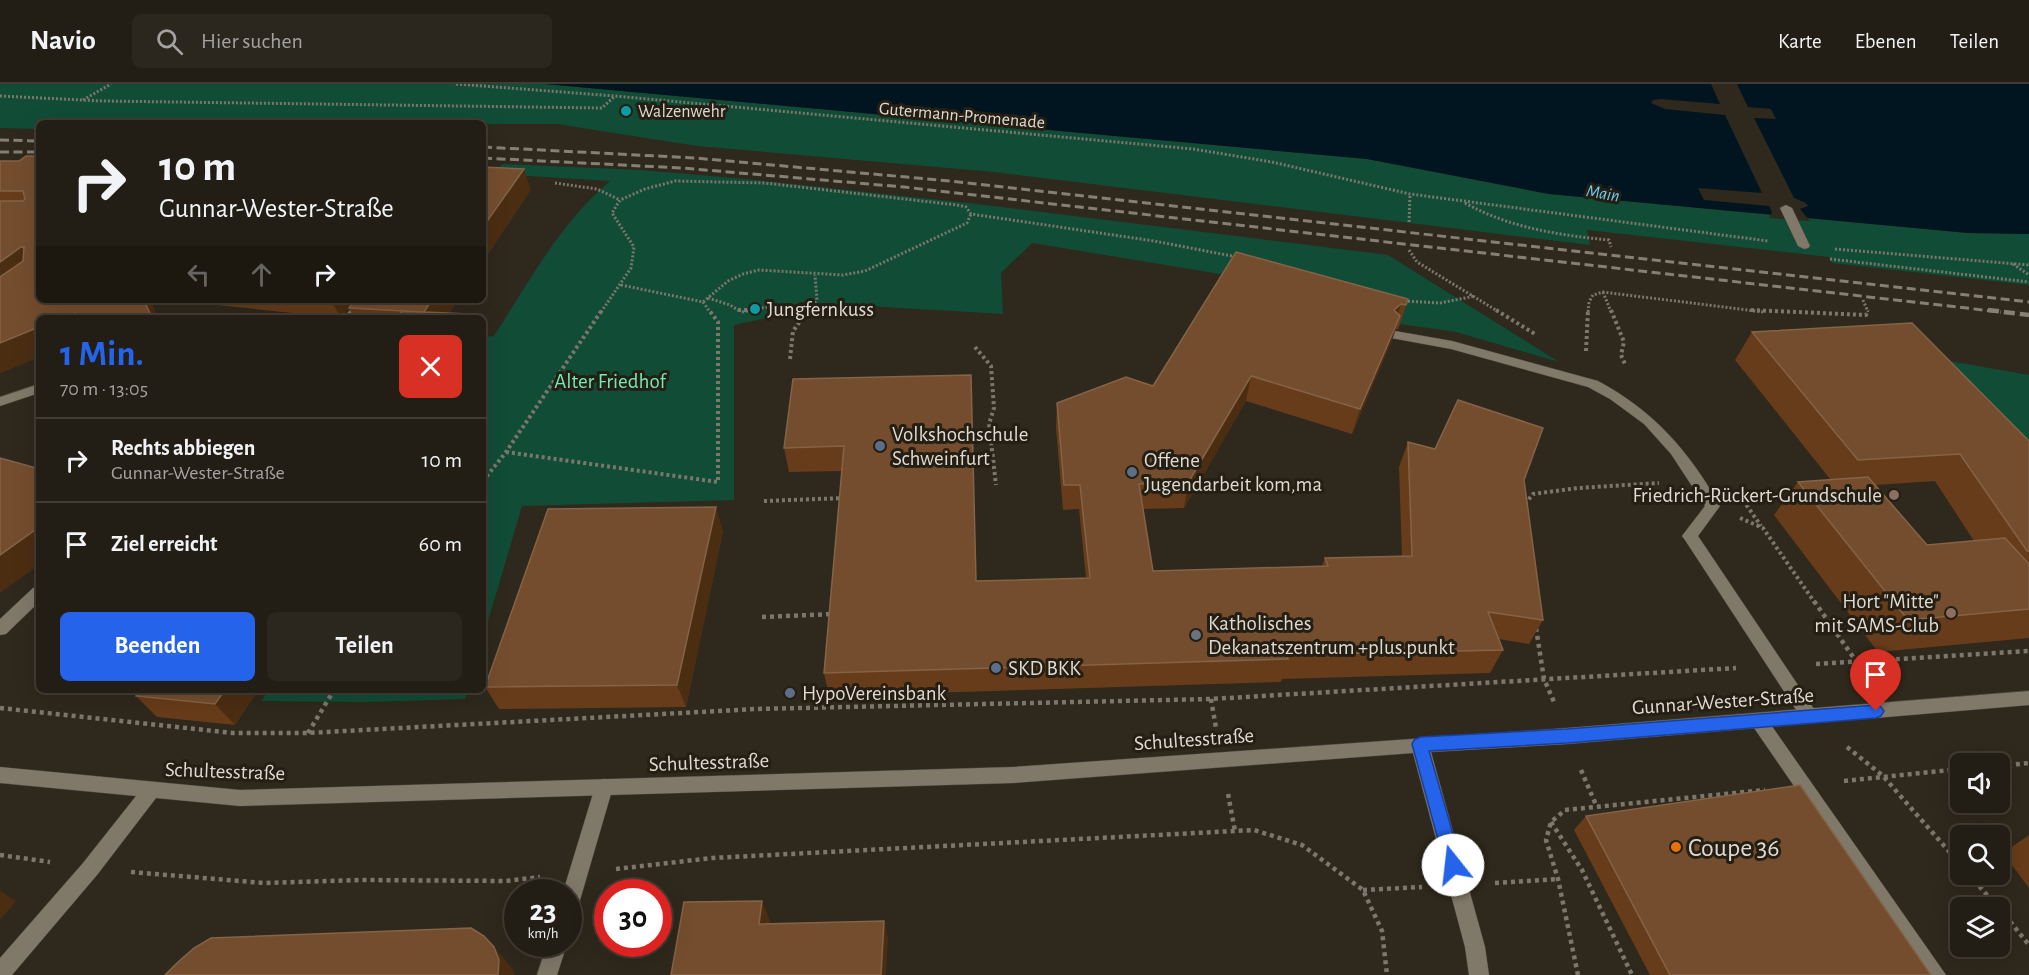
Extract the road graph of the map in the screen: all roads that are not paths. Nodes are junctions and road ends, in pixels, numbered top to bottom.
1 (1786, 207) dead end
2 (1804, 246) road end
3 (363, 303) edge
4 (352, 315) edge
5 (1395, 334) edge
6 (36, 389) edge
7 (0, 402) edge
8 (36, 595) edge
9 (0, 629) edge
10 (2029, 698) edge
11 (1810, 717) junction
12 (1758, 720) junction
13 (1420, 744) junction
14 (0, 775) edge
15 (604, 787) junction
16 (151, 791) junction
17 (577, 879) edge
18 (553, 957) edge
19 (0, 973) edge
20 (547, 975) edge
21 (1479, 975) edge
22 (1936, 975) edge

1 - 2 street
3 - 4 street
5 - 11 street
6 - 7 street
8 - 9 street
10 - 11 street, Gunnar-Wester-Straße
11 - 12 street, Gunnar-Wester-Straße
12 - 13 street, Gunnar-Wester-Straße
12 - 22 street
13 - 15 street, Schultesstraße
13 - 21 street
14 - 16 street, Schultesstraße
15 - 16 street, Schultesstraße
15 - 17 street
16 - 19 street
18 - 20 street

